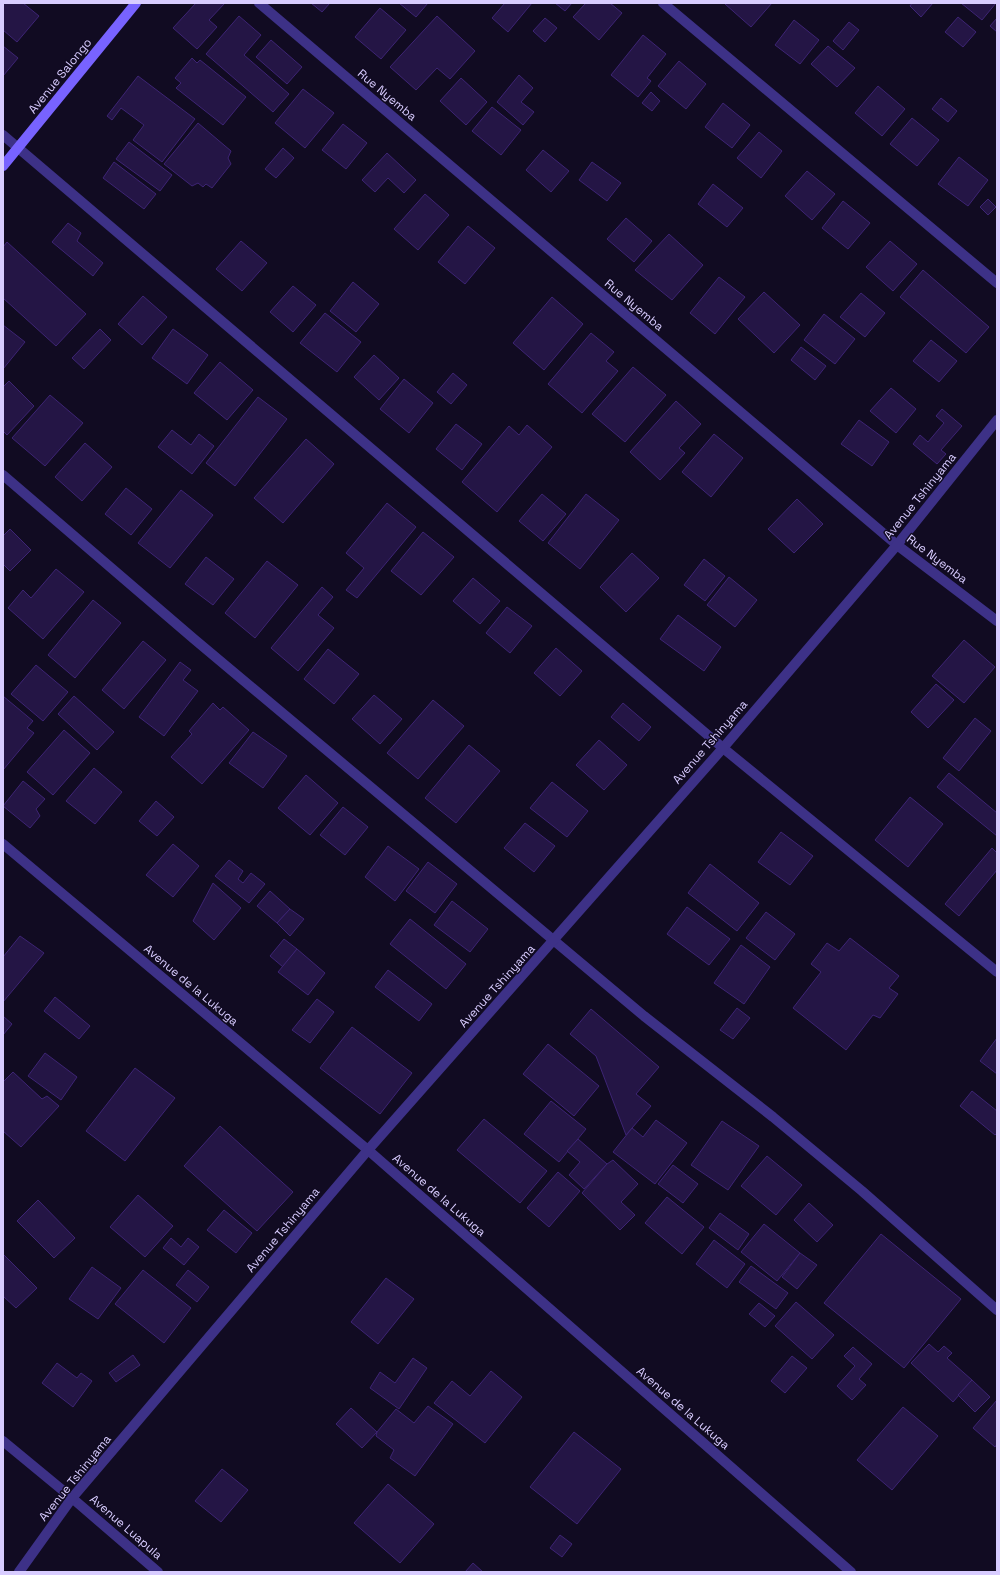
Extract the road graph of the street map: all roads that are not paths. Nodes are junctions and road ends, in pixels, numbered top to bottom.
1 (136, 3) edge
2 (259, 3) edge
3 (663, 3) edge
4 (3, 135) edge
5 (18, 148) junction
6 (3, 166) edge
7 (997, 284) edge
8 (997, 420) edge
9 (3, 475) edge
10 (897, 545) junction
11 (997, 621) edge
12 (723, 748) junction
13 (3, 844) edge
14 (554, 940) junction
15 (997, 972) edge
16 (368, 1150) junction
17 (997, 1310) edge
18 (3, 1441) edge
19 (72, 1498) junction
20 (20, 1572) edge
21 (158, 1572) edge
22 (851, 1572) edge

1 - 5 street, Avenue Salongo
2 - 10 street, Rue Nyemba
3 - 7 street
4 - 5 street
5 - 6 street, Avenue Salongo
5 - 12 street
8 - 10 street, Avenue Tshinyama
9 - 14 street
10 - 11 street, Rue Nyemba
10 - 12 street, Avenue Tshinyama
12 - 14 street, Avenue Tshinyama
12 - 15 street
13 - 16 street, Avenue de la Lukuga
14 - 16 street, Avenue Tshinyama
14 - 17 street
16 - 19 street, Avenue Tshinyama
16 - 22 street, Avenue de la Lukuga
18 - 19 street, Avenue Luapula
19 - 20 street, Avenue Tshinyama
19 - 21 street, Avenue Luapula

